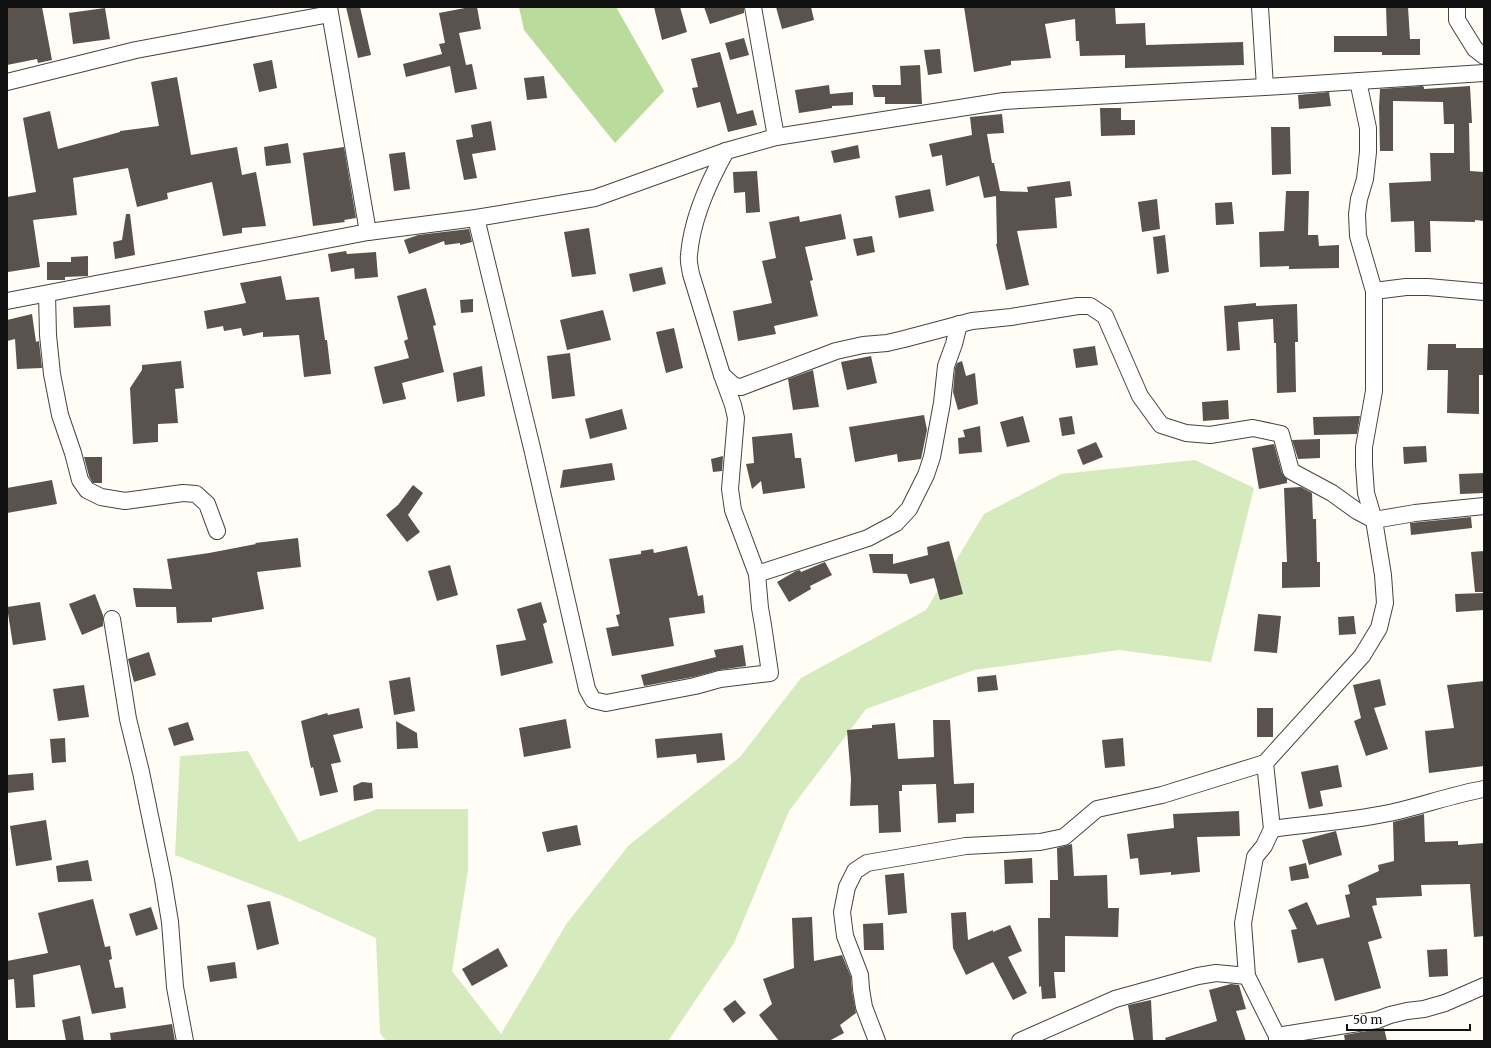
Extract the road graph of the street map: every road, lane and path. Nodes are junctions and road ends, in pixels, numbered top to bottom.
1 (753, 7) edge
2 (1260, 7) edge
3 (1457, 7) edge
4 (329, 11) edge
5 (1484, 56) edge
6 (1484, 73) edge
7 (1358, 81) junction
8 (7, 82) edge
9 (1265, 87) junction
10 (776, 137) junction
11 (726, 151) junction
12 (476, 218) junction
13 (368, 232) junction
14 (1374, 292) junction
15 (1484, 292) edge
16 (47, 294) junction
17 (7, 301) edge
18 (959, 324) junction
19 (722, 375) junction
20 (1484, 506) edge
21 (1374, 520) junction
22 (217, 531) dead end
23 (758, 574) junction
24 (112, 619) dead end
25 (1265, 763) junction
26 (1484, 789) edge
27 (1272, 829) junction
28 (1247, 976) junction
29 (1484, 986) edge
30 (1277, 1038) edge
31 (185, 1041) edge
32 (877, 1041) edge
33 (1020, 1041) edge

1 - 10 street
2 - 9 street
3 - 5 street
4 - 8 street
4 - 13 street
6 - 7 street
7 - 9 street
7 - 14 street
9 - 10 street
10 - 11 street
11 - 12 street
11 - 19 street
12 - 13 street
12 - 23 street
13 - 16 street
14 - 15 street
14 - 21 street
16 - 17 street
16 - 22 street
18 - 19 street
18 - 21 street
18 - 23 street
19 - 23 street
20 - 21 street
21 - 25 street
24 - 31 street
25 - 27 street
25 - 32 street
26 - 27 street
27 - 28 street
28 - 30 street
28 - 33 street
29 - 30 street

